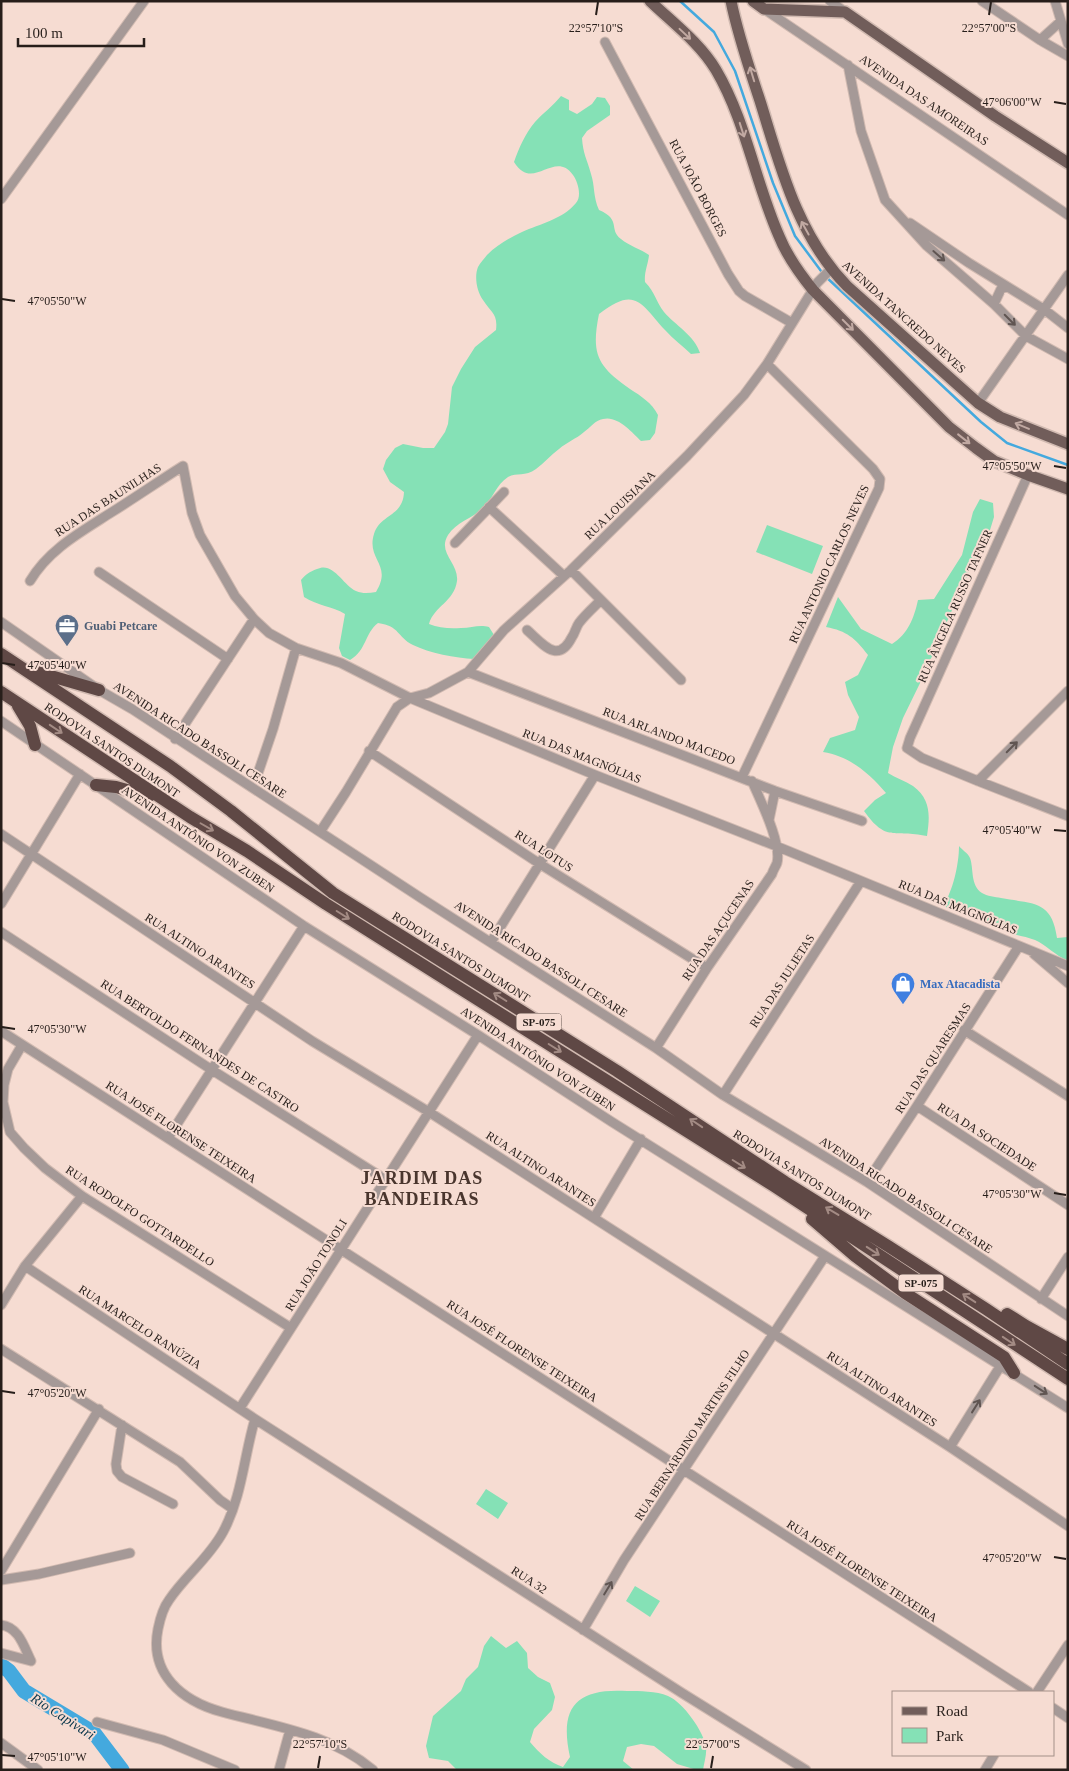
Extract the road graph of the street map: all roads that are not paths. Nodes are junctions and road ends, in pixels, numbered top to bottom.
1 (144, 1) edge
2 (650, 1) edge
3 (738, 1) edge
4 (753, 1) edge
5 (830, 1) edge
6 (982, 1) edge
7 (1055, 1) edge
8 (732, 7) edge
9 (764, 9) junction
10 (845, 12) junction
11 (1061, 21) junction
12 (1040, 40) junction
13 (605, 42) dead end
14 (1068, 44) edge
15 (1068, 56) edge
16 (848, 65) junction
17 (1065, 158) edge
18 (1, 199) edge
19 (894, 211) junction
20 (1068, 215) edge
21 (829, 271) junction
22 (1068, 275) edge
23 (815, 286) junction
24 (1006, 287) junction
25 (994, 304) junction
26 (1045, 310) junction
27 (792, 323) junction
28 (1068, 328) edge
29 (1026, 336) junction
30 (1068, 359) edge
31 (767, 364) junction
32 (978, 403) junction
33 (1068, 444) edge
34 (183, 466) joint
35 (1028, 475) junction
36 (1068, 489) edge
37 (504, 492) dead end
38 (490, 507) junction
39 (455, 543) dead end
40 (99, 572) dead end
41 (568, 573) junction
42 (30, 581) dead end
43 (601, 600) junction
44 (254, 620) junction
45 (1, 622) edge
46 (527, 630) dead end
47 (296, 648) junction
48 (1, 654) edge
49 (228, 659) junction
50 (21, 666) junction
51 (468, 672) junction
52 (681, 680) dead end
53 (99, 690) junction
54 (1068, 691) edge
55 (6, 695) edge
56 (410, 698) junction
57 (1, 721) edge
58 (174, 739) junction
59 (35, 745) junction
60 (369, 751) junction
61 (80, 774) junction
62 (257, 776) dead end
63 (595, 776) junction
64 (742, 777) junction
65 (752, 781) junction
66 (978, 782) junction
67 (96, 785) junction
68 (775, 791) junction
69 (176, 808) junction
70 (1066, 813) edge
71 (769, 821) junction
72 (862, 821) dead end
73 (320, 832) junction
74 (1, 834) edge
75 (776, 846) junction
76 (32, 855) junction
77 (540, 864) junction
78 (861, 881) junction
79 (1, 904) edge
80 (304, 926) junction
81 (1, 932) edge
82 (491, 942) junction
83 (1019, 946) junction
84 (1030, 951) junction
85 (1068, 966) edge
86 (707, 968) junction
87 (1068, 984) edge
88 (254, 1002) junction
89 (964, 1030) junction
90 (1, 1031) edge
91 (478, 1035) junction
92 (22, 1045) junction
93 (656, 1048) junction
94 (212, 1070) junction
95 (723, 1095) junction
96 (1068, 1096) edge
97 (917, 1106) junction
98 (429, 1112) junction
99 (6, 1133) edge
100 (168, 1138) junction
101 (641, 1139) junction
102 (386, 1180) junction
103 (866, 1182) junction
104 (774, 1186) junction
105 (82, 1196) junction
106 (1068, 1205) edge
107 (594, 1218) junction
108 (341, 1250) junction
109 (825, 1256) junction
110 (1068, 1257) edge
111 (25, 1266) junction
112 (1041, 1299) junction
113 (1, 1305) edge
114 (986, 1309) junction
115 (1068, 1316) edge
116 (291, 1328) junction
117 (773, 1334) junction
118 (1, 1349) edge
119 (1068, 1349) edge
120 (1068, 1364) edge
121 (1001, 1365) junction
122 (1014, 1373) junction
123 (1068, 1379) edge
124 (240, 1408) junction
125 (1068, 1408) edge
126 (99, 1409) junction
127 (255, 1419) junction
128 (122, 1424) junction
129 (950, 1447) junction
130 (684, 1470) junction
131 (173, 1504) dead end
132 (233, 1509) junction
133 (1068, 1526) edge
134 (130, 1553) dead end
135 (1, 1571) edge
136 (1, 1580) edge
137 (1, 1625) edge
138 (583, 1630) junction
139 (1068, 1645) edge
140 (1, 1653) edge
141 (1027, 1691) edge
142 (1038, 1691) edge
143 (1054, 1709) edge
144 (1068, 1718) edge
145 (97, 1722) dead end
146 (290, 1730) junction
147 (1, 1743) edge
148 (993, 1756) edge
149 (794, 1766) edge
150 (38, 1770) edge
151 (235, 1770) edge
152 (279, 1770) edge
153 (373, 1770) edge
154 (806, 1770) edge
155 (985, 1770) edge

1 - 18 street
2 -> 23 main road
3 - 8 main road, AVENIDA TANCREDO NEVES
4 - 9 main road, AVENIDA DAS AMOREIRAS
5 - 10 street
6 - 12 street
7 - 11 street
21 -> 8 main road, AVENIDA TANCREDO NEVES
9 - 10 main road
9 - 16 street, AVENIDA DAS AMOREIRAS
10 - 17 main road
11 - 12 street
11 - 14 street
12 - 15 street
13 - 27 street, RUA JOÃO BORGES
16 - 19 street
16 - 20 street, AVENIDA DAS AMOREIRAS
19 - 24 street
19 -> 25 street
21 - 23 street, RUA LOUISIANA
21 - 32 main road, AVENIDA TANCREDO NEVES
22 - 26 street
23 - 27 street, RUA LOUISIANA
23 -> 35 main road
24 - 25 street
24 - 26 street
25 -> 29 street
26 - 28 street
26 - 29 street
27 - 31 street, RUA LOUISIANA
29 - 30 street
29 - 32 street
31 - 41 street, RUA LOUISIANA
31 - 64 street, RUA ANTONIO CARLOS NEVES
33 -> 32 main road, AVENIDA TANCREDO NEVES
34 - 42 street, RUA DAS BAUNILHAS
34 - 44 street, RUA DAS MAGNÓLIAS
35 - 36 main road
35 - 66 street, RUA ÂNGELA RUSSO TAFNER
37 - 38 street
38 - 39 street
38 - 41 street
40 - 49 street
41 - 43 street
41 - 51 street, RUA LOUISIANA
43 - 46 street
43 - 52 street
44 - 47 street, RUA DAS MAGNÓLIAS
44 - 49 street
45 - 53 street, AVENIDA RICADO BASSOLI CESARE
47 - 56 street, RUA DAS MAGNÓLIAS
47 - 62 street
48 - 50 highway, RODOVIA SANTOS DUMONT / SP-075
49 - 58 street
50 - 53 highway
114 -> 50 highway, RODOVIA SANTOS DUMONT / SP-075
51 - 56 street, RUA LOUISIANA
51 - 64 street, RUA ARLANDO MACEDO
53 - 58 street, AVENIDA RICADO BASSOLI CESARE
66 -> 54 street
55 - 59 highway
55 -> 69 highway, RODOVIA SANTOS DUMONT / SP-075
56 - 60 street
56 - 63 street, RUA DAS MAGNÓLIAS
57 - 59 street, AVENIDA ANTÔNIO VON ZUBEN
58 - 73 street, AVENIDA RICADO BASSOLI CESARE
59 - 61 street, AVENIDA ANTÔNIO VON ZUBEN
60 - 73 street
60 - 77 street, RUA LOTUS
61 - 67 street, AVENIDA ANTÔNIO VON ZUBEN
61 - 76 street
63 - 75 street, RUA DAS MAGNÓLIAS
63 - 77 street
64 - 65 street, RUA ARLANDO MACEDO
65 - 68 street, RUA ARLANDO MACEDO
65 - 71 street, RUA DAS AÇUCENAS
66 - 70 street
67 - 69 highway
67 - 80 street, AVENIDA ANTÔNIO VON ZUBEN
68 - 71 street, RUA DAS AÇUCENAS
68 - 72 street, RUA ARLANDO MACEDO
69 -> 104 highway, RODOVIA SANTOS DUMONT / SP-075
71 - 75 street, RUA DAS AÇUCENAS
73 - 82 street, AVENIDA RICADO BASSOLI CESARE
74 - 76 street, RUA ALTINO ARANTES
75 - 78 street, RUA DAS MAGNÓLIAS
75 - 86 street, RUA DAS AÇUCENAS
76 - 79 street
76 - 88 street, RUA ALTINO ARANTES
77 - 82 street
77 - 86 street, RUA LOTUS
78 - 83 street, RUA DAS MAGNÓLIAS
78 - 95 street, RUA DAS JULIETAS
80 - 88 street
80 - 91 street, AVENIDA ANTÔNIO VON ZUBEN
81 - 94 street, RUA BERTOLDO FERNANDES DE CASTRO
82 - 93 street, AVENIDA RICADO BASSOLI CESARE
83 - 84 street, RUA DAS MAGNÓLIAS
83 - 89 street, RUA DAS QUARESMAS
84 - 85 street, RUA DAS MAGNÓLIAS
84 - 87 street
86 - 93 street, RUA DAS AÇUCENAS
88 - 94 street
88 - 98 street, RUA ALTINO ARANTES
89 - 96 street
89 - 97 street, RUA DAS QUARESMAS
90 - 92 street, RUA JOSÉ FLORENSE TEIXEIRA
91 - 98 street, RUA JOÃO TONOLI
91 - 101 street, AVENIDA ANTÔNIO VON ZUBEN
92 - 99 street, RUA RODOLFO GOTTARDELLO
92 - 100 street, RUA JOSÉ FLORENSE TEIXEIRA
93 - 95 street, AVENIDA RICADO BASSOLI CESARE
94 - 100 street
94 - 102 street, RUA BERTOLDO FERNANDES DE CASTRO
95 - 103 street, AVENIDA RICADO BASSOLI CESARE
97 - 103 street, RUA DAS QUARESMAS
97 - 106 street, RUA DA SOCIEDADE
98 - 102 street, RUA JOÃO TONOLI
98 - 107 street, RUA ALTINO ARANTES
99 - 105 street, RUA RODOLFO GOTTARDELLO
100 - 108 street, RUA JOSÉ FLORENSE TEIXEIRA
101 - 107 street
101 - 109 street, AVENIDA ANTÔNIO VON ZUBEN
102 - 108 street, RUA JOÃO TONOLI
103 - 112 street, AVENIDA RICADO BASSOLI CESARE
104 - 122 highway
104 -> 123 highway, RODOVIA SANTOS DUMONT / SP-075
105 - 111 street
105 - 116 street, RUA RODOLFO GOTTARDELLO
107 - 117 street, RUA ALTINO ARANTES
108 - 116 street, RUA JOÃO TONOLI
108 - 130 street, RUA JOSÉ FLORENSE TEIXEIRA
109 - 117 street, RUA BERNARDINO MARTINS FILHO
109 - 121 street, AVENIDA ANTÔNIO VON ZUBEN
110 - 112 street
111 - 113 street
111 - 124 street, RUA MARCELO RANÚZIA
112 - 115 street, AVENIDA RICADO BASSOLI CESARE
114 - 119 highway
114 - 120 highway, RODOVIA SANTOS DUMONT / SP-075
116 - 124 street, RUA JOÃO TONOLI
117 - 129 street, RUA ALTINO ARANTES
117 - 130 street, RUA BERNARDINO MARTINS FILHO
118 - 126 street
121 - 122 street, AVENIDA ANTÔNIO VON ZUBEN
129 -> 121 street
122 -> 125 street, AVENIDA ANTÔNIO VON ZUBEN
124 - 127 street, RUA 32
126 - 128 street
126 - 135 street
127 - 132 street
127 - 138 street, RUA 32
128 - 131 street
128 - 132 street
129 - 133 street, RUA ALTINO ARANTES
138 -> 130 street, RUA BERNARDINO MARTINS FILHO
130 - 141 street, RUA JOSÉ FLORENSE TEIXEIRA
132 - 146 street
134 - 136 street
137 - 140 street
138 - 149 street, RUA 32
139 - 142 street
143 - 144 street
145 - 151 street
146 - 152 street
146 - 153 street
147 - 150 street
148 - 155 street
149 - 154 street, RUA 32

